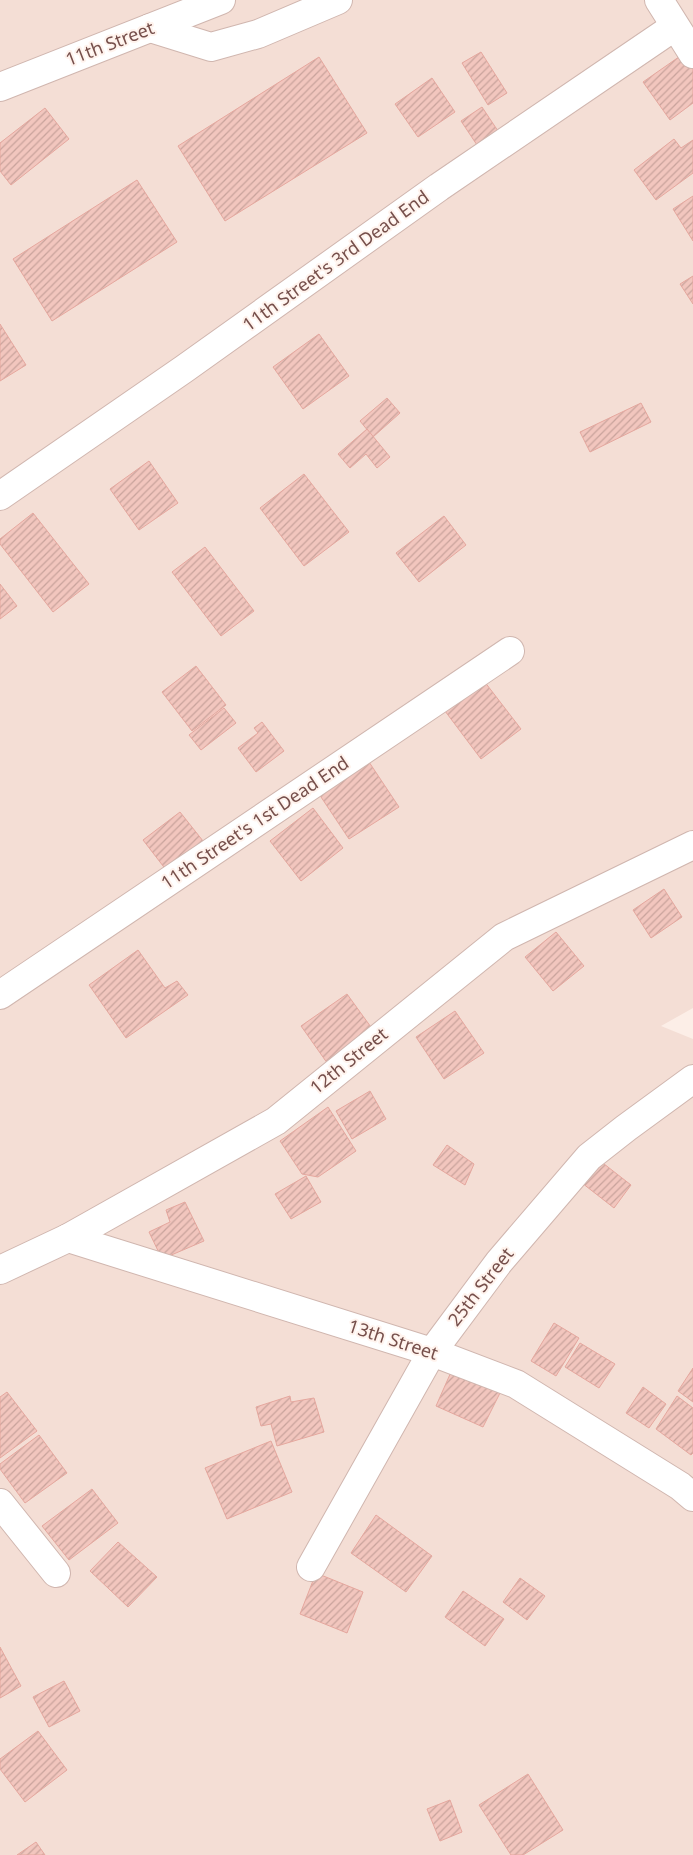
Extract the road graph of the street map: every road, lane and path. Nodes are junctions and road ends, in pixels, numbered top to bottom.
1 (221, 0) edge
2 (338, 0) edge
3 (659, 0) edge
4 (150, 28) junction
5 (674, 28) junction
6 (693, 54) edge
7 (0, 88) edge
8 (0, 496) edge
9 (510, 651) dead end
10 (693, 845) edge
11 (0, 995) edge
12 (693, 1079) edge
13 (68, 1238) junction
14 (0, 1270) edge
15 (432, 1352) junction
16 (689, 1485) edge
17 (0, 1503) edge
18 (311, 1567) dead end
19 (56, 1573) dead end

1 - 4 street, 11th Street
2 - 4 street
3 - 5 street
4 - 7 street, 11th Street
5 - 6 street
5 - 8 street, 11th Street's 3rd Dead End
9 - 11 street, 11th Street's 1st Dead End
10 - 13 street, 12th Street
12 - 15 street, 25th Street
13 - 14 street, 12th Street
13 - 15 street, 13th Street
15 - 16 street, 13th Street
15 - 18 street, 25th Street
17 - 19 street

